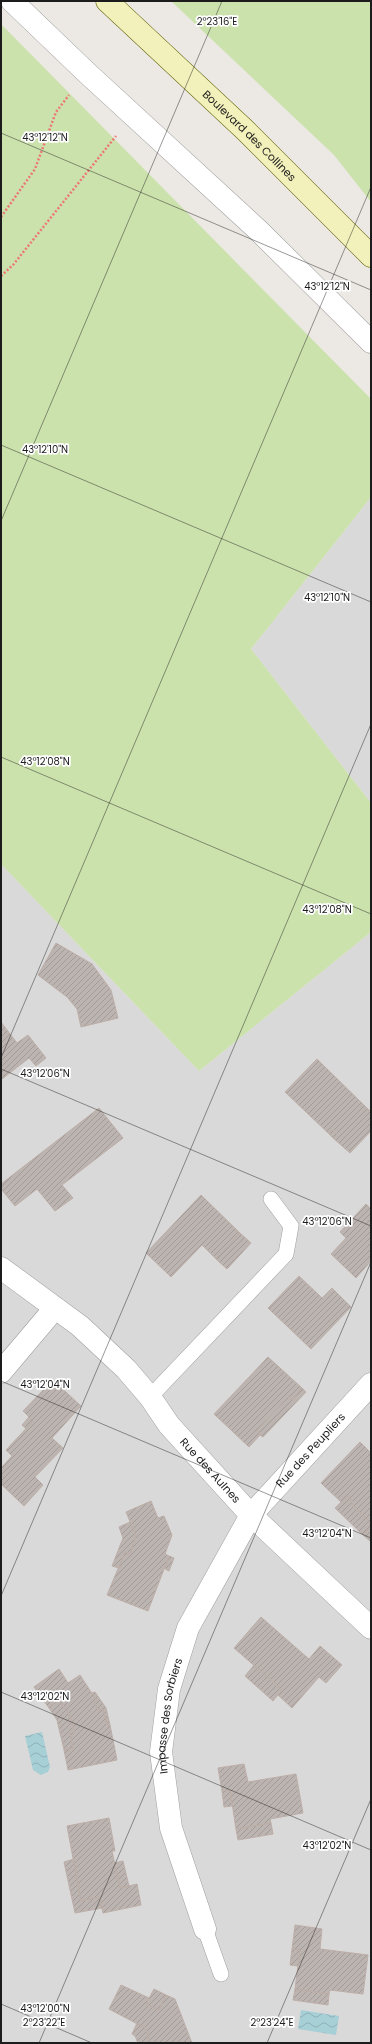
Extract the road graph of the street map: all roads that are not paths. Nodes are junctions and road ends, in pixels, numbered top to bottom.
1 (12, 1) edge
2 (107, 1) edge
3 (120, 10) edge
4 (371, 256) edge
5 (371, 342) edge
6 (271, 1199) dead end
7 (1, 1268) edge
8 (55, 1308) junction
9 (1, 1372) edge
10 (371, 1384) edge
11 (150, 1397) junction
12 (251, 1515) junction
13 (371, 1628) edge
14 (205, 1929) joint
15 (221, 1974) dead end

1 - 5 street
2 - 3 street, Boulevard des Collines
3 - 4 street, Boulevard des Collines
6 - 11 lane
7 - 8 street, Rue des Aulnes
8 - 9 street
8 - 11 street, Rue des Aulnes
10 - 12 street, Rue des Peupliers
11 - 12 street, Rue des Aulnes
12 - 13 street, Rue des Aulnes
12 - 14 street, Impasse des Sorbiers
14 - 15 lane

